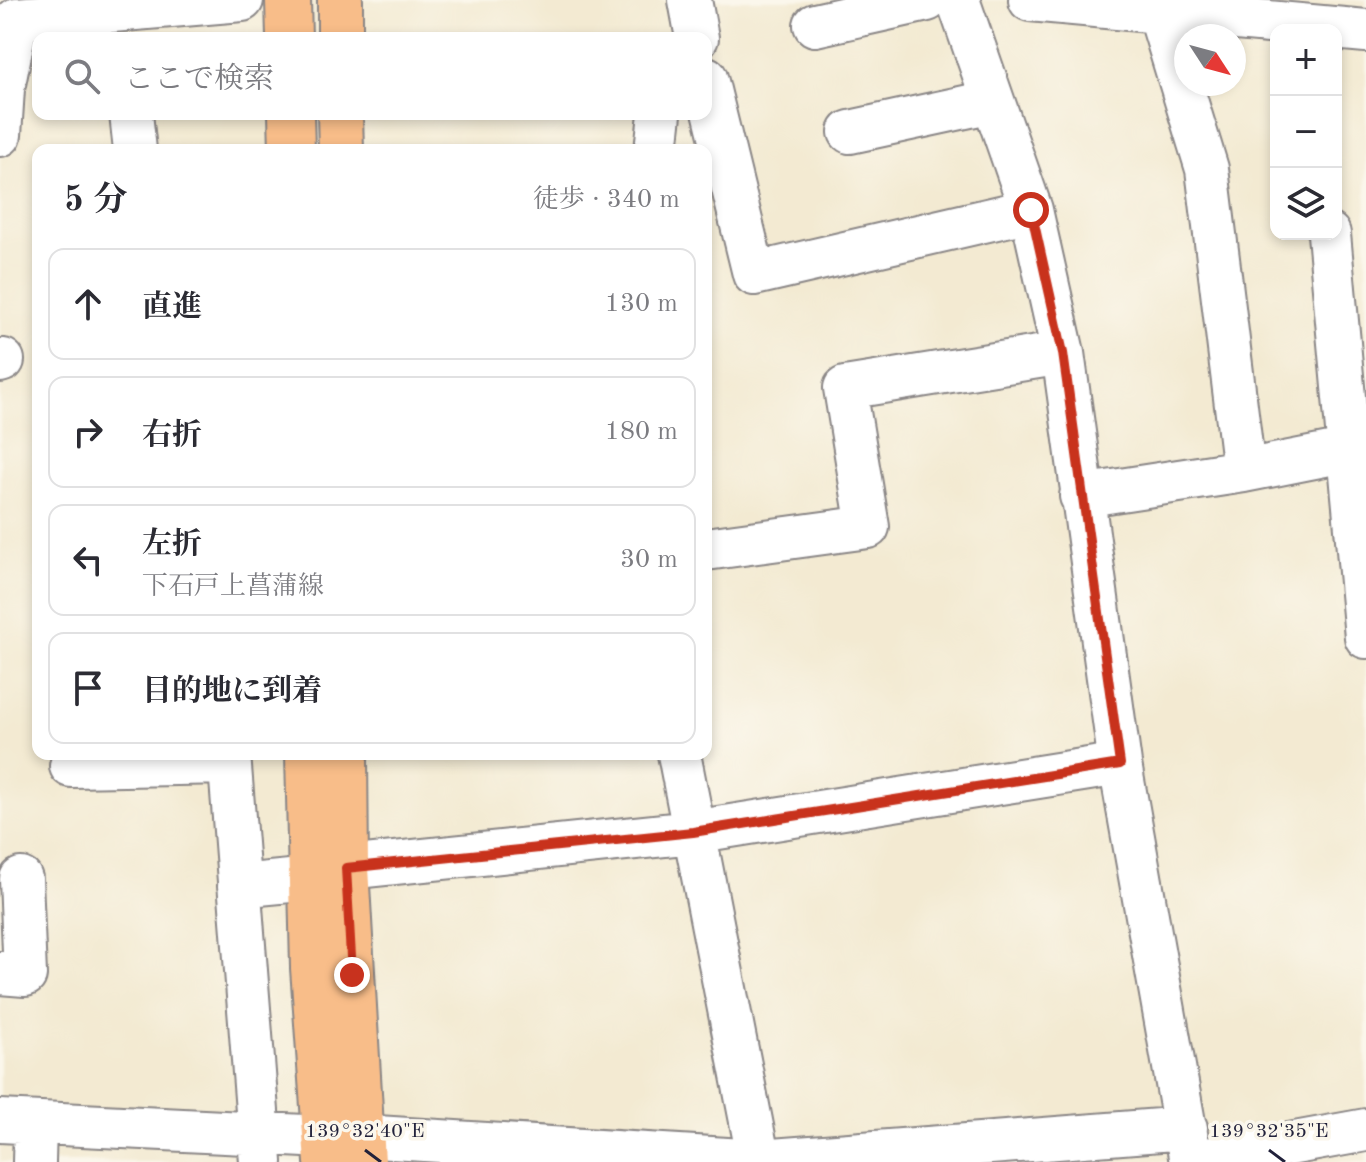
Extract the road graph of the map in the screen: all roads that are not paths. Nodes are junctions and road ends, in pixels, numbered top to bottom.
1 (242, 0) edge
2 (288, 0) edge
3 (340, 0) edge
4 (690, 0) edge
5 (927, 0) edge
6 (958, 0) edge
7 (1030, 0) edge
8 (1159, 12) junction
9 (140, 16) edge
10 (815, 25) dead end
11 (1269, 25) edge
12 (1366, 31) edge
13 (289, 32) edge
14 (340, 32) edge
15 (696, 32) edge
16 (2, 90) edge
17 (993, 101) junction
18 (712, 102) edge
19 (132, 120) edge
20 (291, 120) edge
21 (340, 120) edge
22 (659, 120) edge
23 (850, 132) dead end
24 (0, 135) edge
25 (134, 144) edge
26 (292, 144) edge
27 (341, 144) edge
28 (657, 144) edge
29 (1031, 210) junction
30 (1330, 240) edge
31 (1063, 353) junction
32 (1356, 470) edge
33 (1244, 471) junction
34 (1081, 496) junction
35 (712, 548) edge
36 (1366, 637) edge
37 (190, 760) edge
38 (229, 760) edge
39 (309, 760) edge
40 (344, 760) edge
41 (680, 760) edge
42 (1120, 764) junction
43 (71, 766) dead end
44 (693, 832) junction
45 (328, 873) junction
46 (21, 879) dead end
47 (239, 886) junction
48 (0, 973) edge
49 (1366, 1130) edge
50 (23, 1136) edge
51 (261, 1149) edge
52 (344, 1149) edge
53 (1189, 1150) edge
54 (759, 1162) edge

1 - 9 street
2 - 13 main road
3 - 14 main road
4 - 15 street
5 - 10 street
6 - 17 street
7 - 8 street
8 - 11 street
8 - 33 street
9 - 16 street
11 - 12 street
16 - 24 street
17 - 23 street
17 - 29 street
18 - 29 street
19 - 25 street
20 - 26 main road
21 - 27 main road
22 - 28 street
29 - 31 street
30 - 32 street
31 - 34 street
31 - 35 street
32 - 33 street
32 - 36 street
33 - 34 street
34 - 42 street
37 - 43 street
38 - 47 street
39 - 45 main road
40 - 45 main road
41 - 44 street
42 - 44 street
42 - 53 street
44 - 45 street
44 - 54 street
45 - 47 street
45 - 52 main road
46 - 48 street
47 - 51 street
49 - 53 street
50 - 51 street
51 - 52 street
52 - 54 street
53 - 54 street

